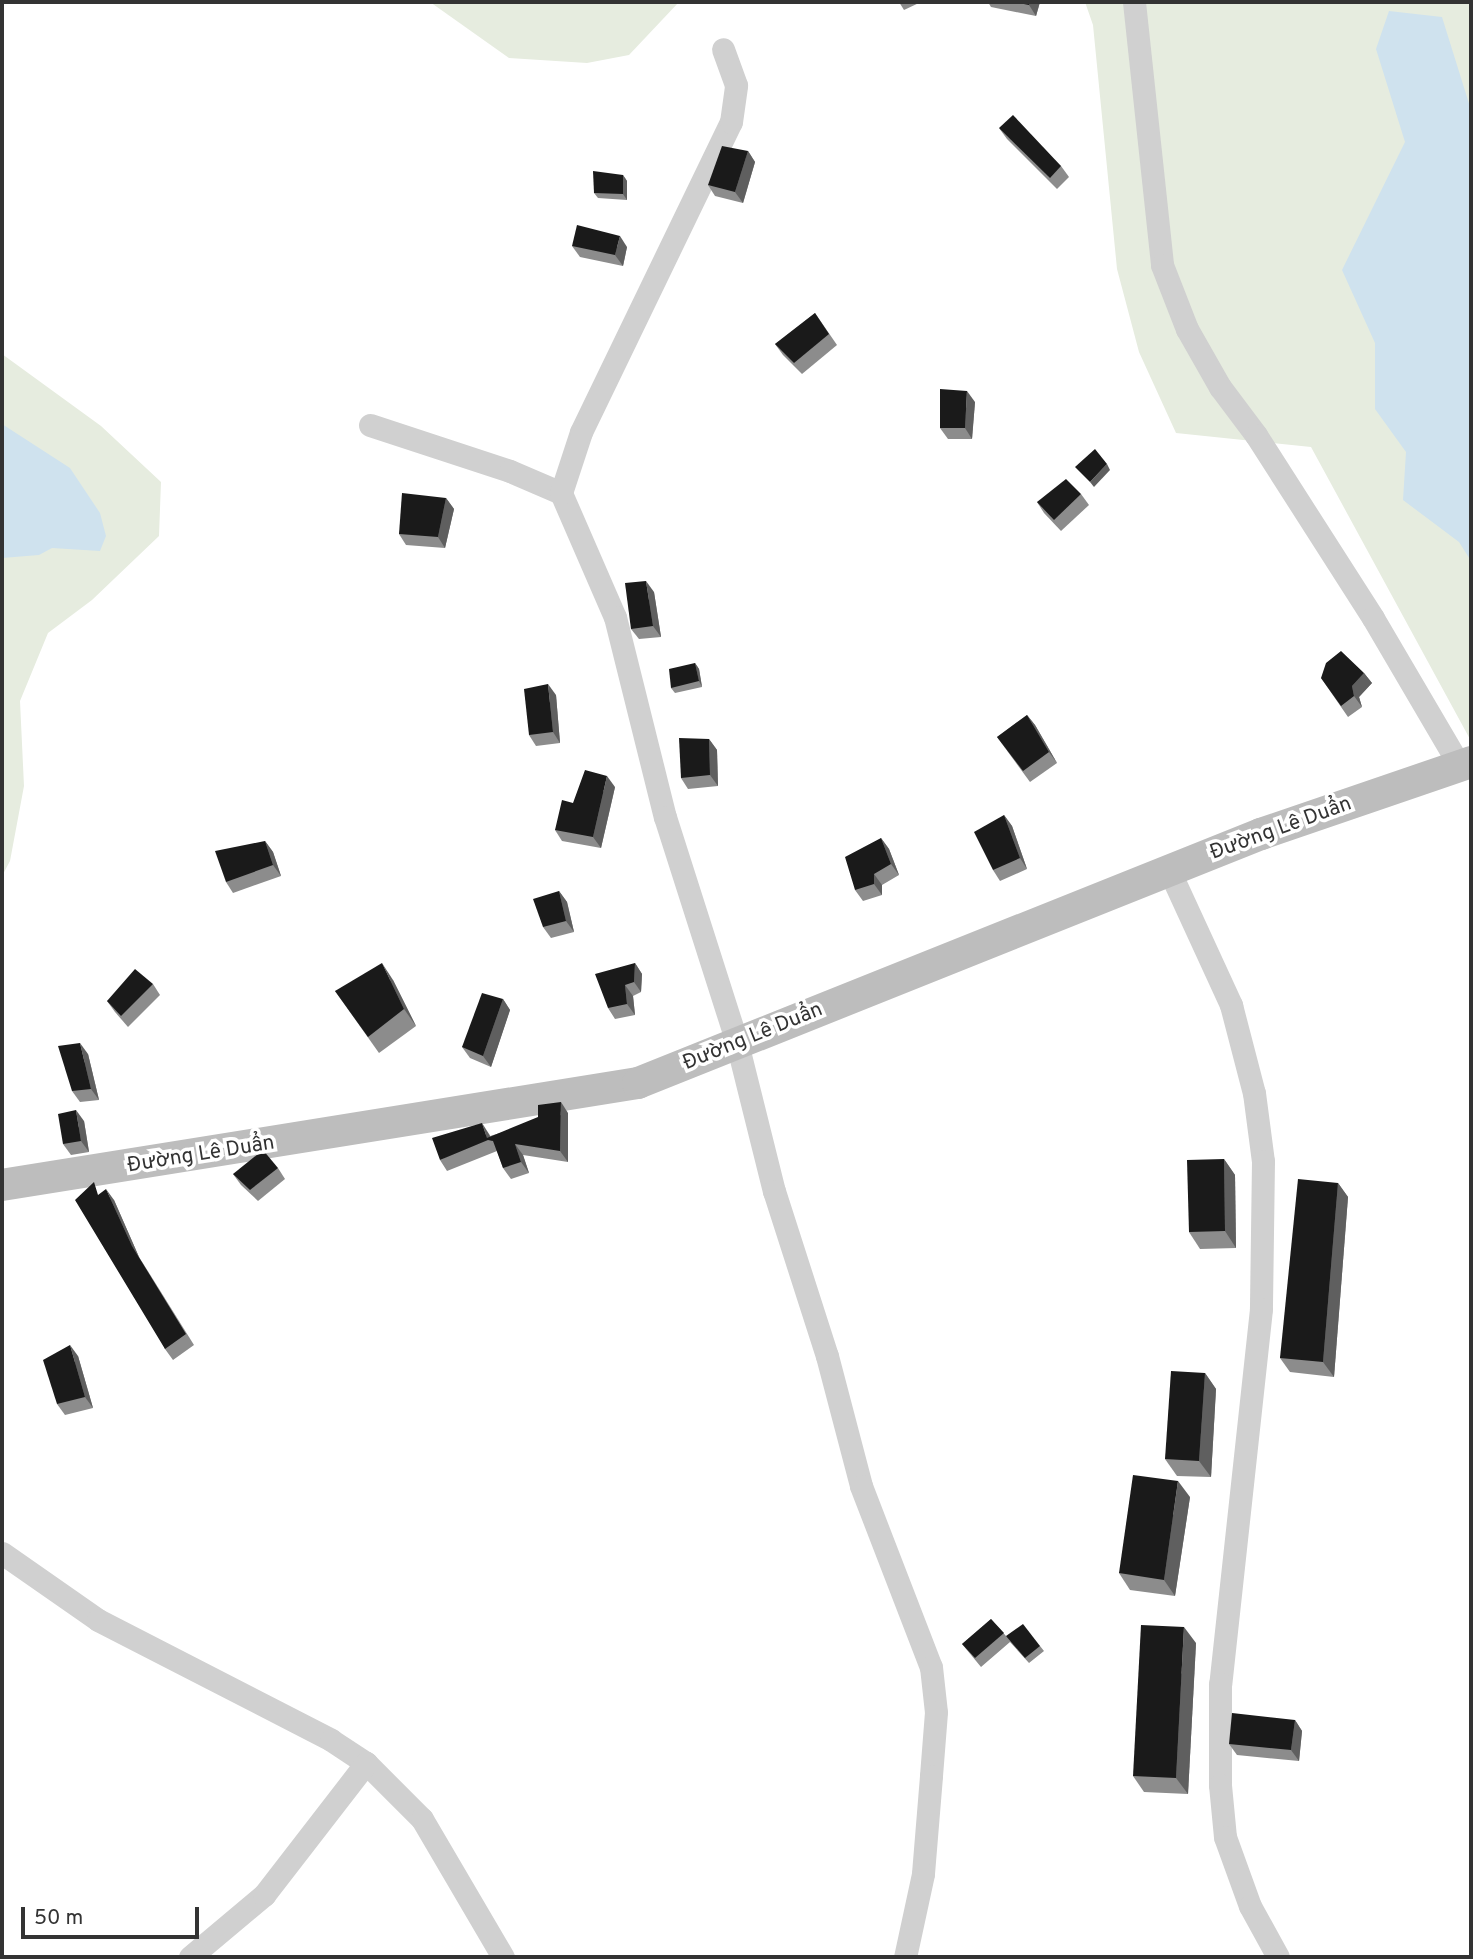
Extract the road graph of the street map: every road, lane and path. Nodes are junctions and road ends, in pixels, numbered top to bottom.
1 (1134, 2) edge
2 (723, 49) dead end
3 (370, 425) dead end
4 (561, 493) junction
5 (1466, 764) edge
6 (1169, 870) junction
7 (737, 1043) junction
8 (2, 1185) edge
9 (2, 1553) edge
10 (366, 1763) junction
11 (499, 1956) edge
12 (190, 1957) edge
13 (905, 1957) edge
14 (1279, 1957) edge

1 - 5 street
2 - 4 street
3 - 4 street
4 - 7 street
5 - 6 main road, Đường Lê Duẩn
6 - 7 main road, Đường Lê Duẩn
6 - 14 street
7 - 8 main road, Đường Lê Duẩn
7 - 13 street
9 - 10 street
10 - 11 street
10 - 12 street

